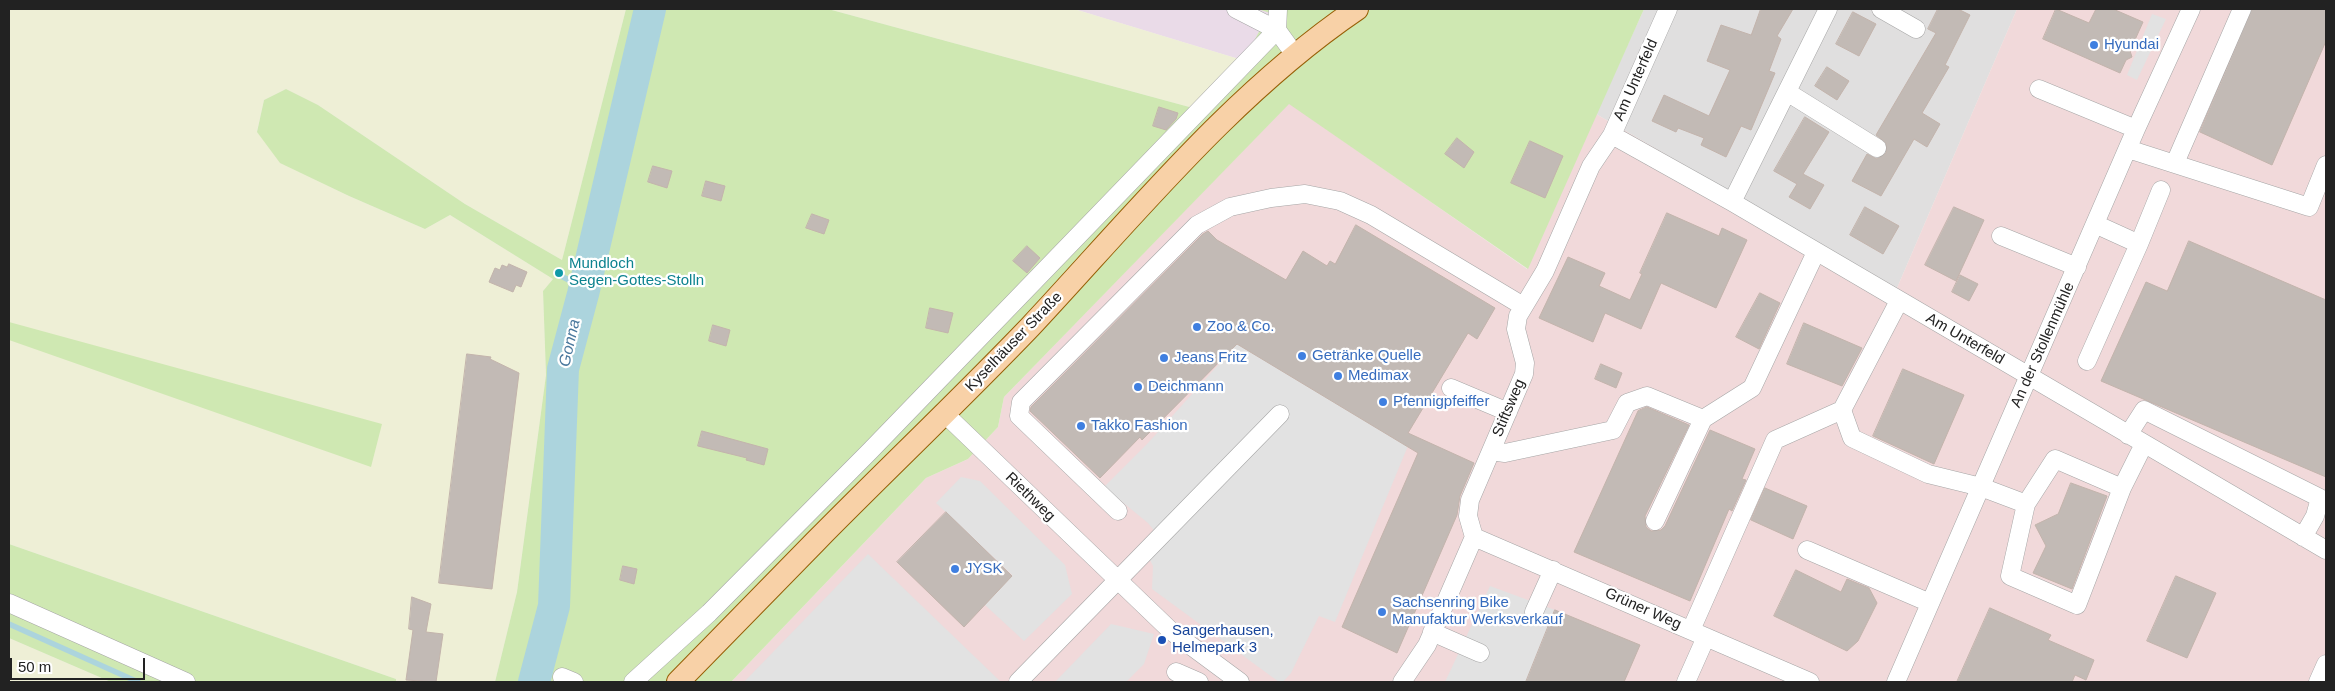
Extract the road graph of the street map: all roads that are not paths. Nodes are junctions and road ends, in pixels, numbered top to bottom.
1 (1236, 9) edge
2 (1278, 9) edge
3 (1357, 9) edge
4 (1668, 9) edge
5 (1828, 9) edge
6 (1881, 9) edge
7 (2191, 9) edge
8 (2242, 9) edge
9 (1916, 29) dead end
10 (1277, 30) junction
11 (1295, 55) junction
12 (2039, 89) dead end
13 (1786, 92) junction
14 (2136, 129) junction
15 (1612, 135) junction
16 (1877, 148) dead end
17 (2128, 149) junction
18 (2175, 163) junction
19 (2326, 165) edge
20 (2161, 190) dead end
21 (1732, 202) junction
22 (2095, 224) junction
23 (1080, 234) junction
24 (2001, 236) dead end
25 (2139, 244) junction
26 (1099, 251) junction
27 (1816, 252) junction
28 (2077, 267) junction
29 (1899, 301) junction
30 (1522, 306) junction
31 (2087, 362) dead end
32 (2029, 376) junction
33 (1451, 388) dead end
34 (916, 403) junction
35 (1842, 410) junction
36 (1508, 412) junction
37 (1280, 414) dead end
38 (940, 419) junction
39 (1703, 419) junction
40 (2128, 435) junction
41 (2144, 444) junction
42 (1491, 451) junction
43 (1981, 487) junction
44 (2122, 488) junction
45 (2026, 504) junction
46 (1118, 511) dead end
47 (1655, 521) dead end
48 (1474, 537) junction
49 (2304, 537) junction
50 (1807, 550) dead end
51 (2326, 550) edge
52 (1553, 570) junction
53 (1116, 580) junction
54 (9, 603) edge
55 (1930, 603) junction
56 (1534, 612) dead end
57 (1432, 632) junction
58 (1699, 633) junction
59 (1480, 653) dead end
60 (2326, 664) edge
61 (1176, 672) dead end
62 (186, 682) edge
63 (633, 682) edge
64 (678, 682) edge
65 (1018, 682) edge
66 (1199, 682) edge
67 (1240, 682) edge
68 (1402, 682) edge
69 (1686, 682) edge
70 (1810, 682) edge
71 (1896, 682) edge
72 (2318, 682) edge

1 - 10 street
2 - 10 street
3 - 11 main road, Kyselhäuser Straße
4 - 15 street, Am Unterfeld
5 - 13 street
6 - 9 street
7 - 14 street, An der Stollenmühle
8 - 18 street
10 - 11 street
10 - 23 street
11 - 26 main road, Kyselhäuser Straße
12 - 14 street
13 - 16 street
13 - 21 street
14 - 17 street, An der Stollenmühle
15 - 21 street, Am Unterfeld
15 - 30 street, Stiftsweg
17 - 18 street
17 - 22 street, An der Stollenmühle
18 - 19 street
20 - 25 street
21 - 27 street, Am Unterfeld
22 - 25 street
22 - 28 street, An der Stollenmühle
23 - 26 street
23 - 34 street
24 - 28 street
25 - 31 street
26 - 38 main road, Kyselhäuser Straße
27 - 29 street, Am Unterfeld
27 - 39 street
28 - 32 street, An der Stollenmühle
29 - 32 street, Am Unterfeld
29 - 35 street
30 - 36 street, Stiftsweg
30 - 46 street
32 - 40 street, Am Unterfeld
32 - 43 street, An der Stollenmühle
33 - 36 street
34 - 38 street, Riethweg
34 - 63 street
35 - 43 street
35 - 58 street
36 - 42 street, Stiftsweg
37 - 53 street
38 - 53 street, Riethweg
38 - 64 main road, Kyselhäuser Straße
39 - 42 street
39 - 47 street
40 - 41 street, Am Unterfeld
40 - 49 street
41 - 44 street
41 - 49 street, Am Unterfeld
42 - 48 street, Stiftsweg
43 - 45 street
43 - 55 street, An der Stollenmühle
44 - 45 street
44 - 45 street
48 - 52 street, Grüner Weg
48 - 57 street
49 - 51 street, Am Unterfeld
50 - 55 street
52 - 56 street
52 - 58 street, Grüner Weg
53 - 65 street
53 - 67 street, Riethweg
54 - 62 street
55 - 71 street, An der Stollenmühle
57 - 59 street
57 - 68 street
58 - 69 street
58 - 70 street, Grüner Weg
60 - 72 street
61 - 66 street

